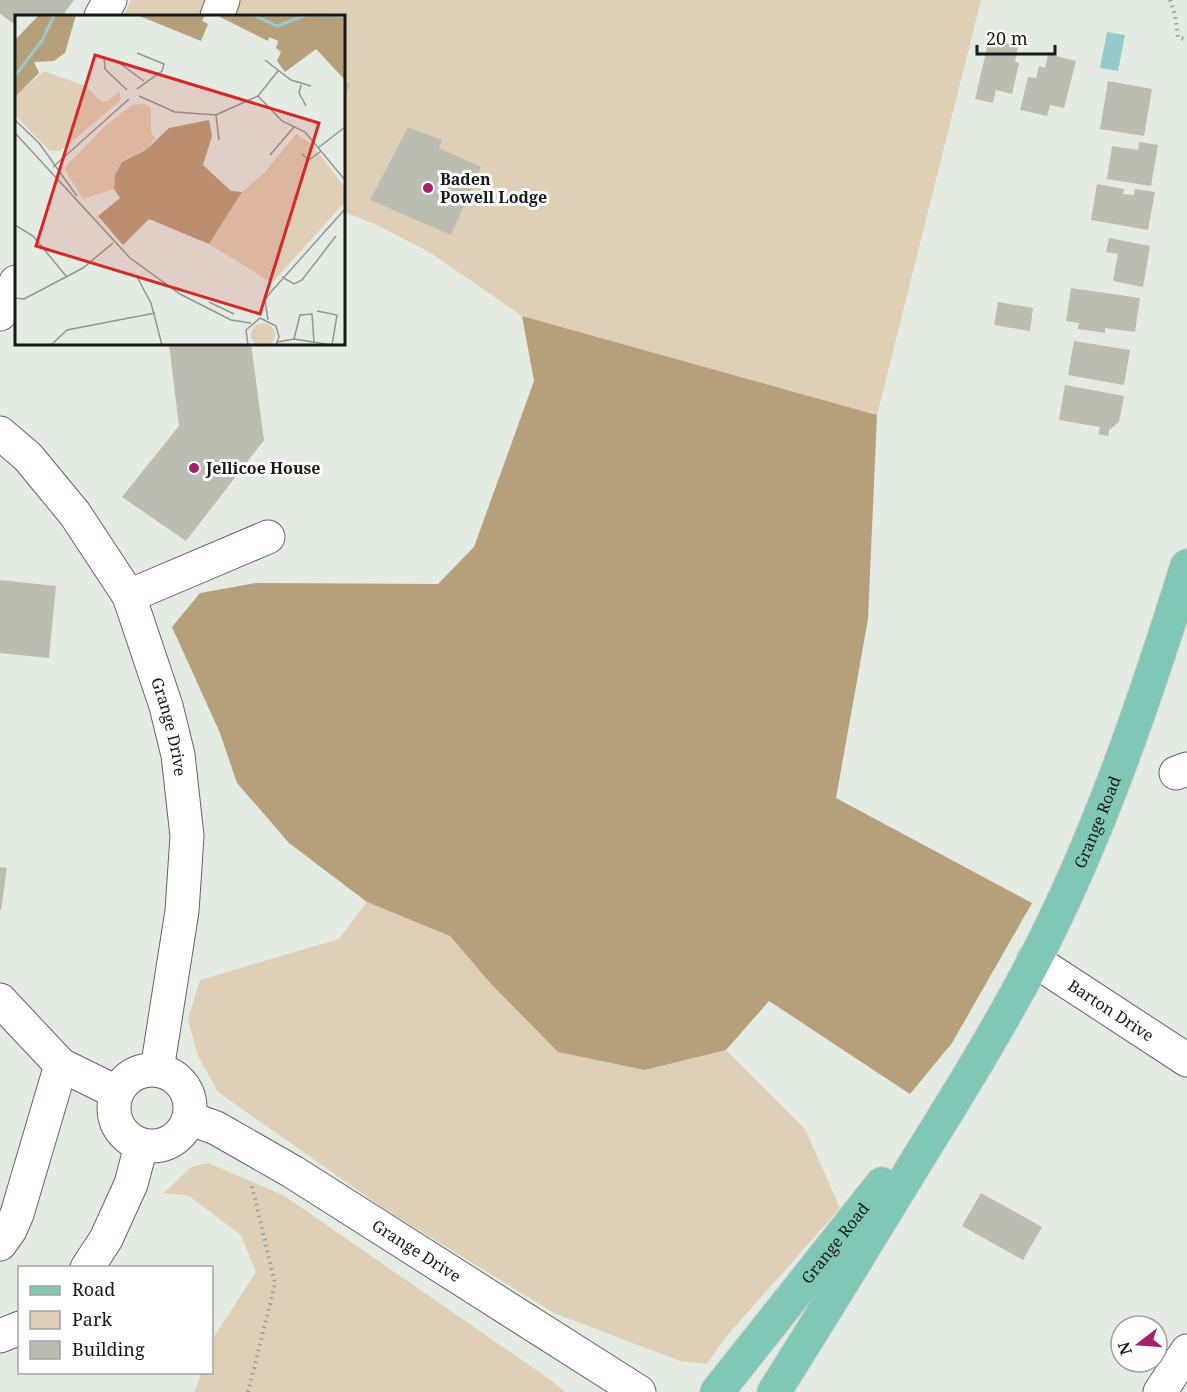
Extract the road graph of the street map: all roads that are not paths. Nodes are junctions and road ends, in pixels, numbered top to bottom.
1 (110, 0) edge
2 (223, 0) edge
3 (102, 15) edge
4 (217, 15) edge
5 (15, 284) edge
6 (0, 314) edge
7 (0, 433) edge
8 (268, 537) dead end
9 (1187, 566) edge
10 (129, 596) junction
11 (1034, 960) junction
12 (0, 1000) edge
13 (1187, 1060) edge
14 (61, 1065) junction
15 (976, 1065) junction
16 (157, 1070) junction
17 (117, 1092) junction
18 (189, 1118) junction
19 (141, 1146) junction
20 (0, 1244) edge
21 (88, 1266) edge
22 (18, 1329) edge
23 (0, 1336) edge
24 (808, 1338) junction
25 (1187, 1351) edge
26 (639, 1392) edge
27 (717, 1392) edge
28 (756, 1392) edge
29 (774, 1392) edge
30 (1160, 1392) edge

1 - 3 street
2 - 4 street
5 - 6 street
7 - 10 street, Grange Drive
8 - 10 street
9 - 11 main road, Grange Road
10 - 16 street, Grange Drive
11 - 13 street, Barton Drive
11 - 15 main road, Grange Road
12 - 14 street
14 - 17 street
14 - 20 street
15 - 24 main road, Grange Road
15 - 27 main road, Grange Road
16 - 17 street
16 - 18 street
17 - 19 street
18 - 19 street
18 - 26 street, Grange Drive
19 - 21 street
22 - 23 street
24 - 28 street
24 - 29 main road, Grange Road
25 - 30 street

